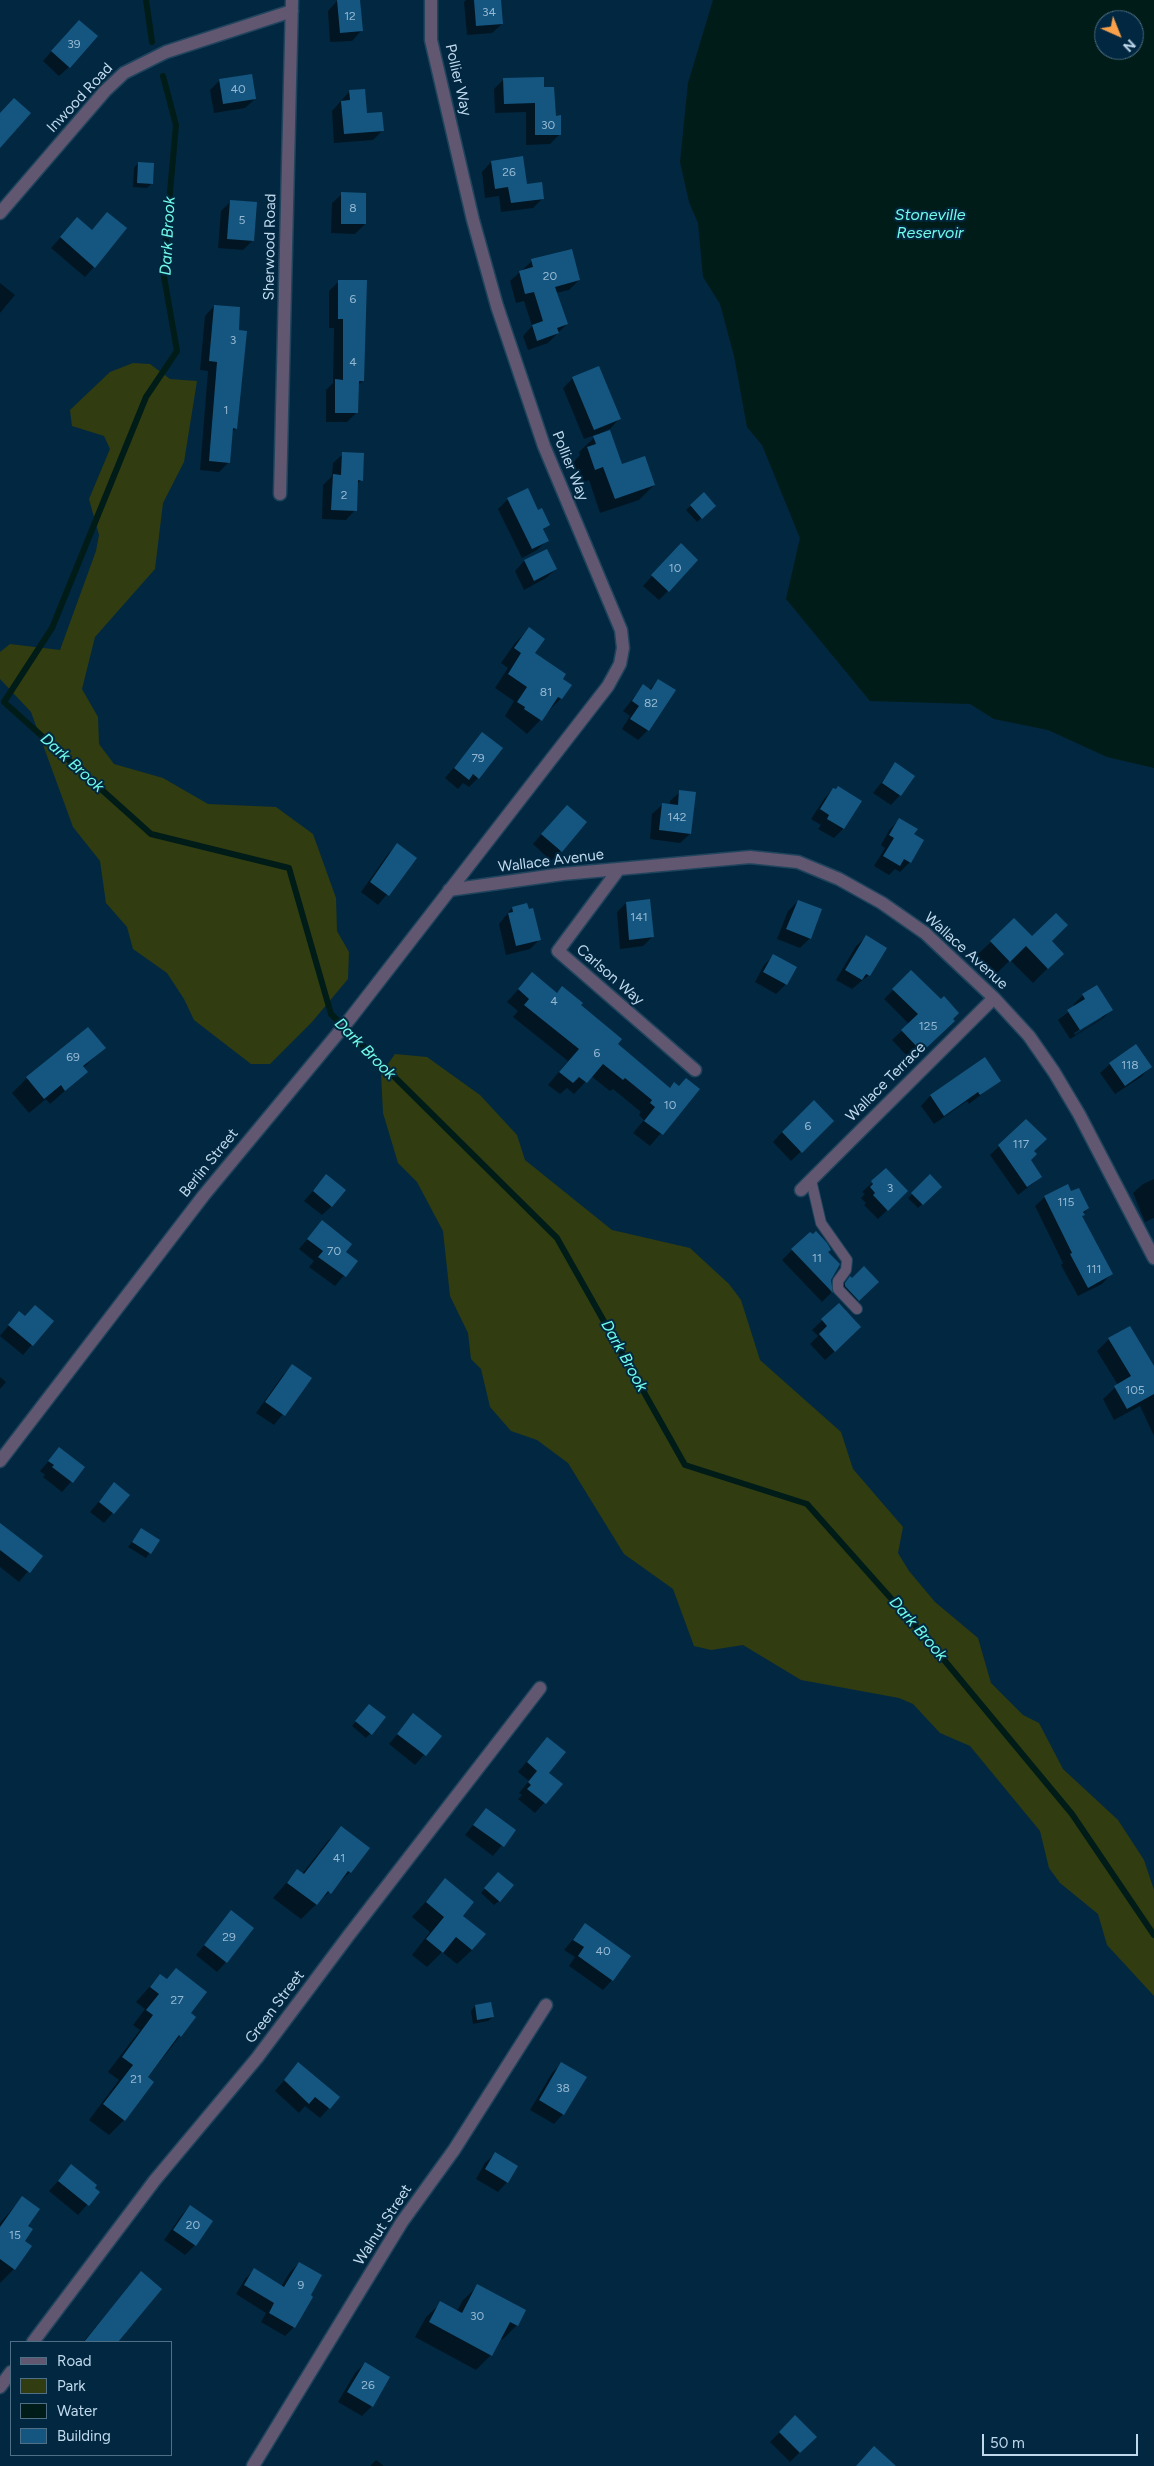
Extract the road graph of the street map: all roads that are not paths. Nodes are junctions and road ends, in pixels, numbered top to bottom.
1 (431, 0) edge
2 (292, 5) edge
3 (0, 213) edge
4 (280, 494) dead end
5 (619, 869) junction
6 (449, 890) junction
7 (994, 998) junction
8 (695, 1070) dead end
9 (811, 1180) junction
10 (801, 1190) dead end
11 (1153, 1252) edge
12 (857, 1309) dead end
13 (0, 1460) edge
14 (540, 1688) dead end
15 (546, 2005) dead end
16 (34, 2341) edge
17 (10, 2373) edge
18 (0, 2387) edge
19 (253, 2466) edge

1 - 6 street, Pollier Way
2 - 3 street, Inwood Road
2 - 4 street, Sherwood Road
5 - 6 street, Wallace Avenue
5 - 7 street, Wallace Avenue
5 - 8 street, Carlson Way
6 - 13 street, Berlin Street
7 - 9 street, Wallace Terrace
7 - 11 street, Wallace Avenue
9 - 10 street, Wallace Terrace
9 - 12 lane
14 - 16 street, Green Street
15 - 19 street, Walnut Street
17 - 18 street

